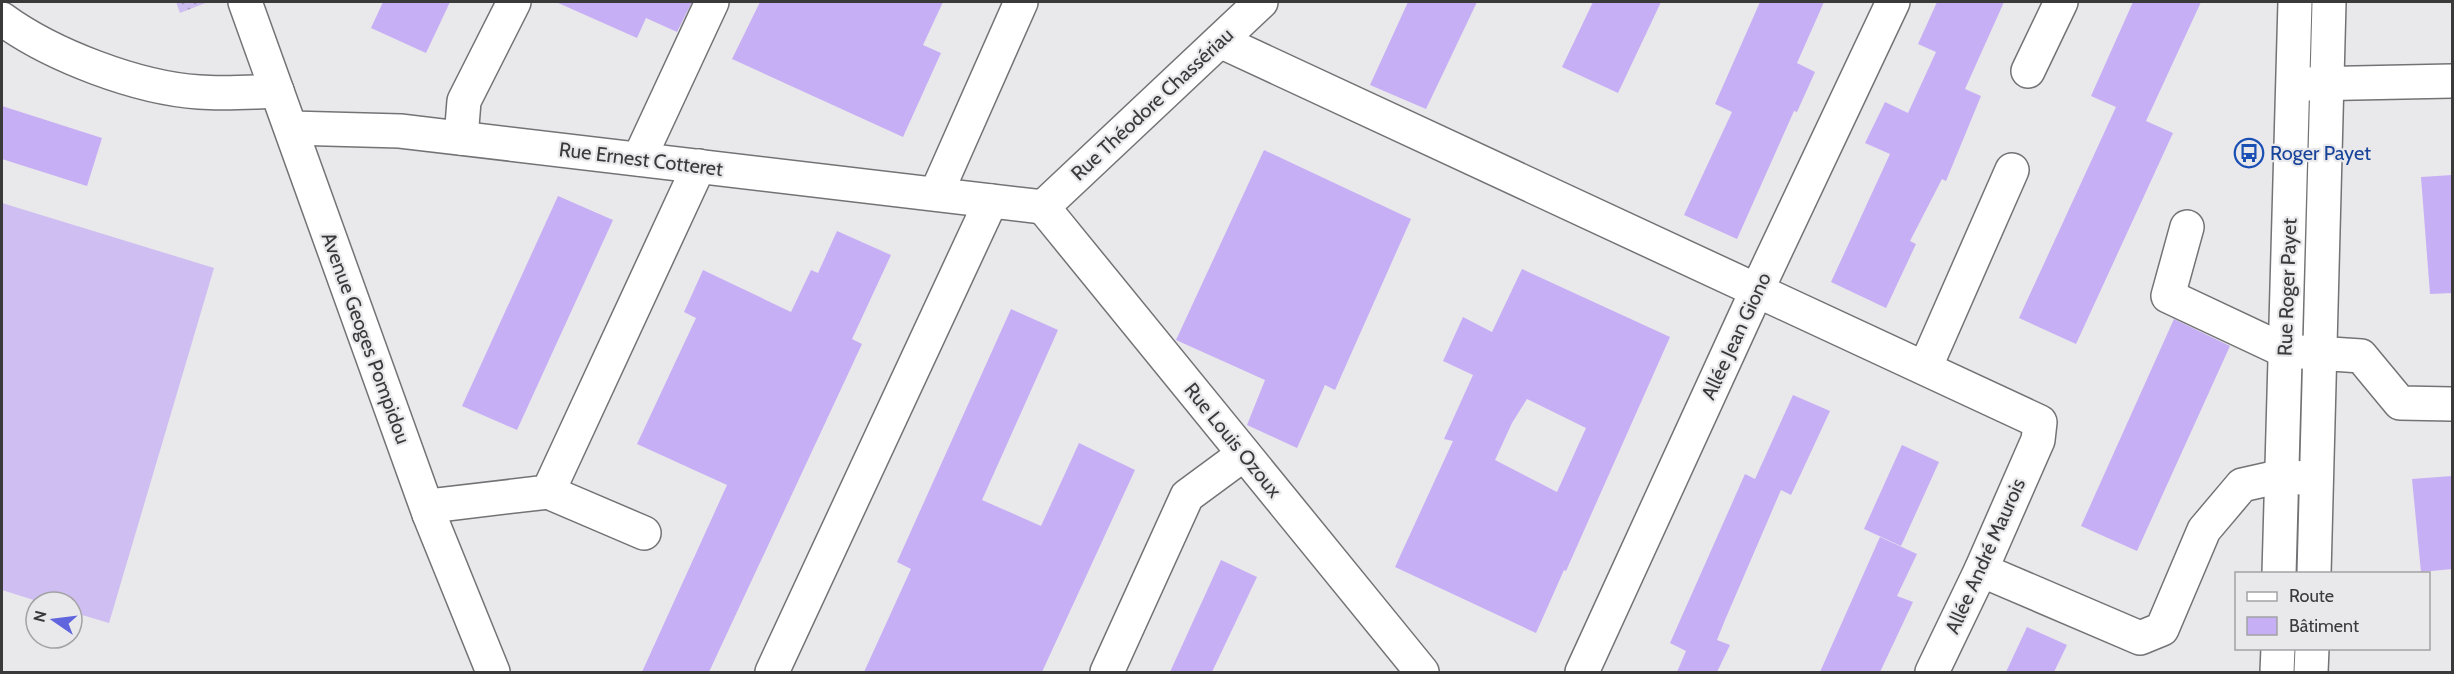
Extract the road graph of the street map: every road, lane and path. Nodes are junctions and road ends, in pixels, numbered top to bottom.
1 (245, 2) edge
2 (514, 2) edge
3 (712, 2) edge
4 (1021, 2) edge
5 (1261, 2) edge
6 (1893, 2) edge
7 (2061, 2) edge
8 (2295, 2) edge
9 (2329, 2) edge
10 (2, 19) edge
11 (1220, 41) junction
12 (2028, 71) dead end
13 (2452, 81) edge
14 (2294, 84) junction
15 (2328, 84) junction
16 (277, 91) junction
17 (291, 128) junction
18 (461, 138) junction
19 (639, 159) junction
20 (699, 166) junction
21 (2012, 170) dead end
22 (936, 194) junction
23 (991, 201) junction
24 (1043, 207) junction
25 (2187, 227) dead end
26 (1757, 290) junction
27 (2285, 351) junction
28 (2319, 354) junction
29 (1925, 368) junction
30 (2452, 404) edge
31 (1244, 454) junction
32 (2282, 476) junction
33 (2316, 480) junction
34 (548, 492) junction
35 (429, 514) junction
36 (644, 533) dead end
37 (1981, 570) junction
38 (2280, 572) edge
39 (2314, 572) edge
40 (2278, 650) edge
41 (2312, 650) edge
42 (493, 672) edge
43 (772, 672) edge
44 (1107, 672) edge
45 (1422, 672) edge
46 (1582, 672) edge
47 (1932, 672) edge
48 (2277, 672) edge
49 (2311, 672) edge

1 - 16 street, Avenue Geoges Pompidou
2 - 18 street
3 - 19 street
4 - 22 street
5 - 11 street, Rue Théodore Chassériau
6 - 26 street, Allée Jean Giono
7 - 12 street
8 - 14 street, Rue Roger Payet
9 - 15 street, Rue Roger Payet
10 - 16 street
11 - 24 street, Rue Théodore Chassériau
11 - 26 street
13 - 15 street
14 - 15 street
14 - 27 street, Rue Roger Payet
15 - 28 street, Rue Roger Payet
16 - 17 street, Avenue Geoges Pompidou
17 - 18 street, Rue Ernest Cotteret
17 - 35 street, Avenue Geoges Pompidou
18 - 19 street, Rue Ernest Cotteret
19 - 20 street, Rue Ernest Cotteret
20 - 22 street, Rue Ernest Cotteret
20 - 34 street
21 - 29 street
22 - 23 street, Rue Ernest Cotteret
23 - 24 street, Rue Ernest Cotteret
23 - 43 street
24 - 31 street, Rue Louis Ozoux
25 - 27 street
26 - 29 street
26 - 46 street, Allée Jean Giono
27 - 28 street
27 - 32 street, Rue Roger Payet
28 - 30 street
28 - 33 street, Rue Roger Payet
29 - 37 street, Allée André Maurois
31 - 44 street
31 - 45 street, Rue Louis Ozoux
32 - 33 street
32 - 37 street
32 - 38 street, Rue Roger Payet
33 - 39 street, Rue Roger Payet
34 - 35 street
34 - 36 street
35 - 42 street, Avenue Geoges Pompidou
37 - 47 street, Allée André Maurois
40 - 48 street
41 - 49 street

